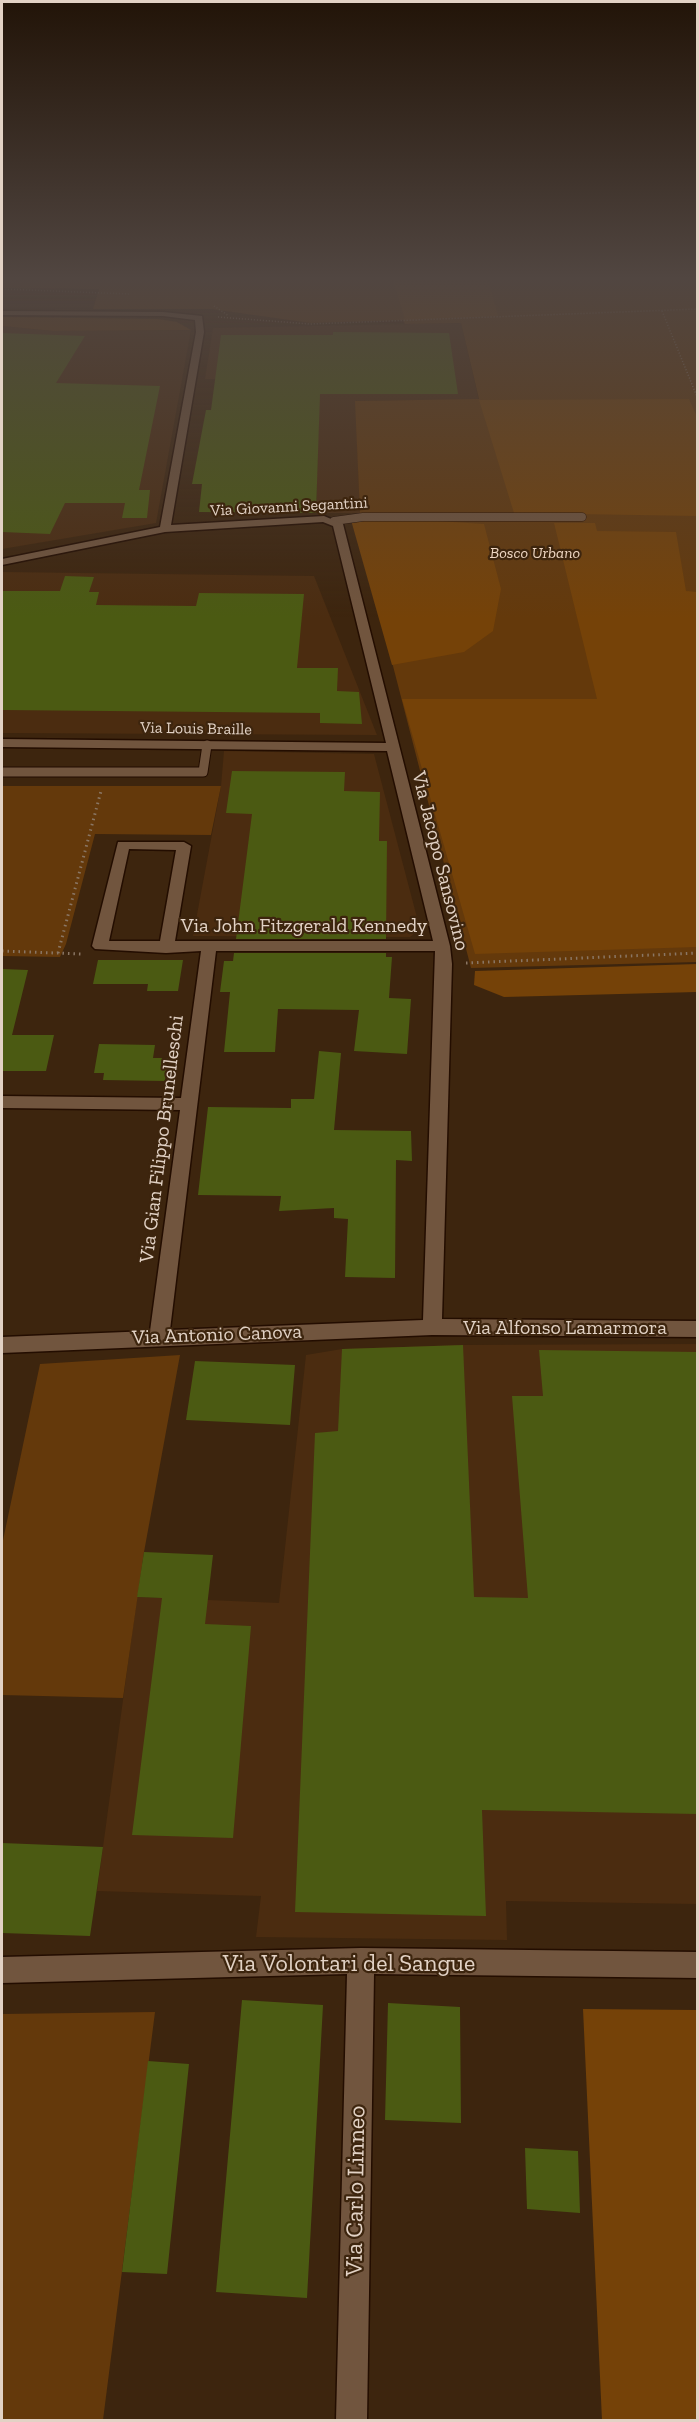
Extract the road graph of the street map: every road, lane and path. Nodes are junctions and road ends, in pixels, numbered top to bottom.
1 (189, 392) edge
2 (582, 517) dead end
3 (334, 521) junction
4 (165, 529) junction
5 (2, 562) edge
6 (2, 743) edge
7 (207, 745) junction
8 (391, 747) junction
9 (2, 772) edge
10 (106, 772) junction
11 (442, 946) junction
12 (209, 947) junction
13 (166, 948) junction
14 (58, 953) dead end
15 (698, 953) edge
16 (444, 964) junction
17 (2, 1102) edge
18 (189, 1104) junction
19 (432, 1327) junction
20 (698, 1329) edge
21 (159, 1337) junction
22 (2, 1345) edge
23 (361, 1961) junction
24 (698, 1965) edge
25 (2, 1970) edge
26 (351, 2421) edge

1 - 4 street
2 - 3 lane, Via Giovanni Segantini
3 - 4 street, Via Giovanni Segantini
3 - 8 street, Via Jacopo Sansovino
4 - 5 street, Via Giovanni Segantini
6 - 7 street, Via Louis Braille
7 - 8 street, Via Louis Braille
7 - 10 lane
8 - 11 street, Via Jacopo Sansovino
9 - 10 lane
10 - 14 path
11 - 12 street, Via John Fitzgerald Kennedy
11 - 16 street, Via Jacopo Sansovino
12 - 13 street, Via John Fitzgerald Kennedy
12 - 18 street, Via Gian Filippo Brunelleschi
13 - 13 street, Via John Fitzgerald Kennedy
15 - 16 path
16 - 19 street, Via Jacopo Sansovino
17 - 18 street
18 - 21 street, Via Gian Filippo Brunelleschi
19 - 20 street, Via Alfonso Lamarmora
19 - 21 street, Via Antonio Canova
21 - 22 street, Via Antonio Canova
23 - 24 street, Via Volontari del Sangue
23 - 25 street, Via Volontari del Sangue
23 - 26 street, Via Carlo Linneo

